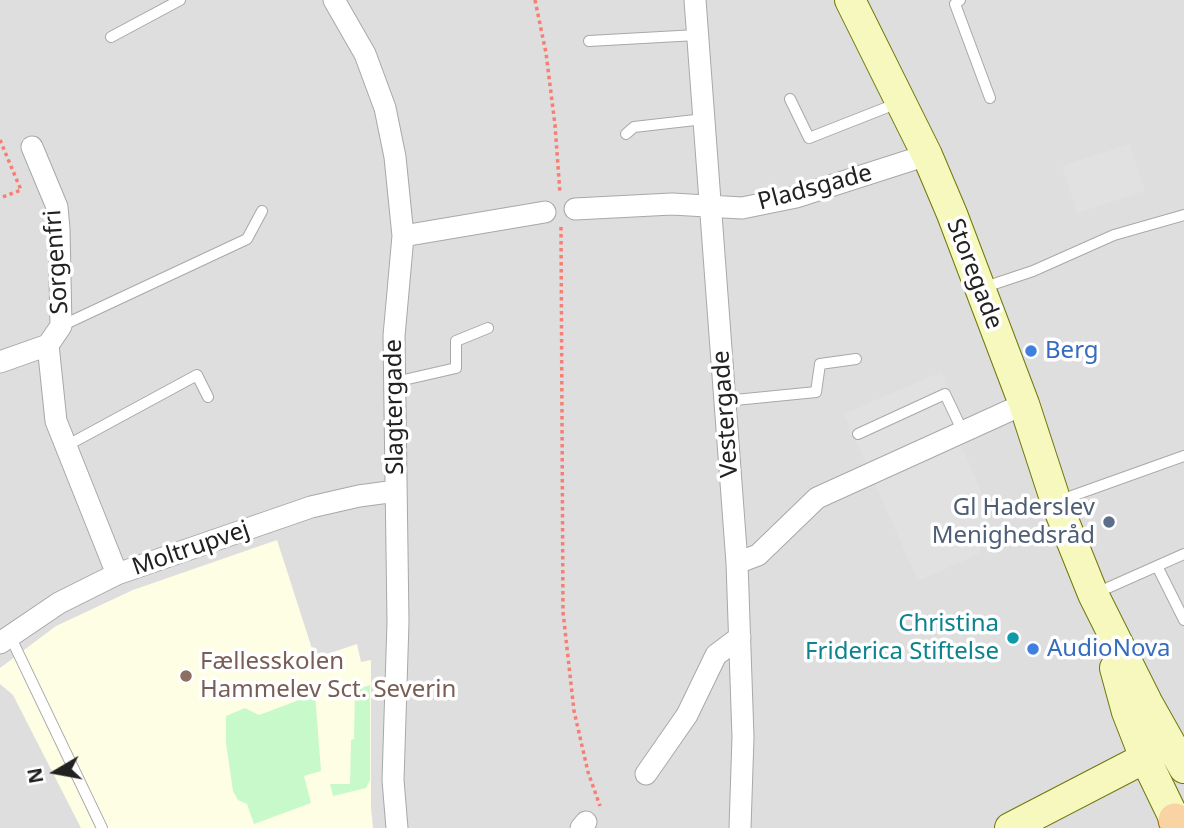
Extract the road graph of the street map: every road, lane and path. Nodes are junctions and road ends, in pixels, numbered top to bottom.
1 (180, 0) edge
2 (334, 0) edge
3 (535, 0) edge
4 (695, 0) edge
5 (849, 0) edge
6 (960, 0) edge
7 (698, 35) junction
8 (111, 37) dead end
9 (589, 41) dead end
10 (990, 98) dead end
11 (790, 99) dead end
12 (900, 102) junction
13 (704, 120) junction
14 (626, 134) dead end
15 (0, 140) edge
16 (32, 147) dead end
17 (927, 155) junction
18 (0, 198) edge
19 (711, 206) junction
20 (262, 211) dead end
21 (560, 211) junction
22 (1184, 215) edge
23 (403, 236) junction
24 (979, 288) junction
25 (61, 326) junction
26 (488, 328) dead end
27 (48, 345) junction
28 (856, 359) dead end
29 (0, 362) edge
30 (395, 382) junction
31 (208, 397) dead end
32 (725, 401) junction
33 (1024, 404) junction
34 (963, 432) junction
35 (858, 434) dead end
36 (66, 446) junction
37 (1184, 456) edge
38 (396, 491) junction
39 (1056, 502) junction
40 (1184, 554) edge
41 (1077, 556) junction
42 (737, 563) junction
43 (1157, 566) junction
44 (117, 575) junction
45 (1093, 594) junction
46 (1184, 620) edge
47 (740, 637) junction
48 (5, 640) edge
49 (1114, 664) junction
50 (1145, 758) junction
51 (1184, 768) edge
52 (646, 775) dead end
53 (1178, 820) edge
54 (589, 821) edge
55 (102, 828) edge
56 (397, 828) edge
57 (740, 828) edge
58 (1010, 828) edge

1 - 8 lane
2 - 23 street, Slagtergade
3 - 21 path
4 - 7 street, Vestergade
5 - 12 street, Storegade
6 - 10 lane
7 - 9 lane
7 - 13 street, Vestergade
11 - 12 lane
12 - 17 street, Storegade
13 - 14 lane
13 - 19 street, Vestergade
15 - 18 path
16 - 25 street, Sorgenfri
17 - 19 street, Pladsgade
17 - 24 street, Storegade
19 - 21 street, Pladsgade
19 - 32 street, Vestergade
20 - 25 lane
21 - 23 street, Pladsgade
21 - 54 path
22 - 24 lane
23 - 30 street, Slagtergade
24 - 33 street, Storegade
25 - 27 street, Sorgenfri
26 - 30 lane
27 - 29 street
27 - 36 street, Sorgenfri
28 - 32 lane
30 - 38 street, Slagtergade
31 - 36 lane
32 - 42 street, Vestergade
33 - 34 street
33 - 39 street, Storegade
34 - 35 lane
34 - 42 street
36 - 44 street, Sorgenfri
37 - 39 lane
38 - 44 street, Moltrupvej
38 - 56 street, Slagtergade
39 - 41 street, Storegade
40 - 43 lane
41 - 45 street, Storegade
41 - 49 street, Storegade
42 - 47 street, Vestergade
43 - 45 lane
43 - 46 lane
44 - 48 street, Moltrupvej
45 - 51 street, Storegade
47 - 52 street
47 - 57 street, Vestergade
48 - 55 lane
49 - 50 street, Storegade
49 - 53 street
50 - 53 street, Storegade
50 - 58 street

